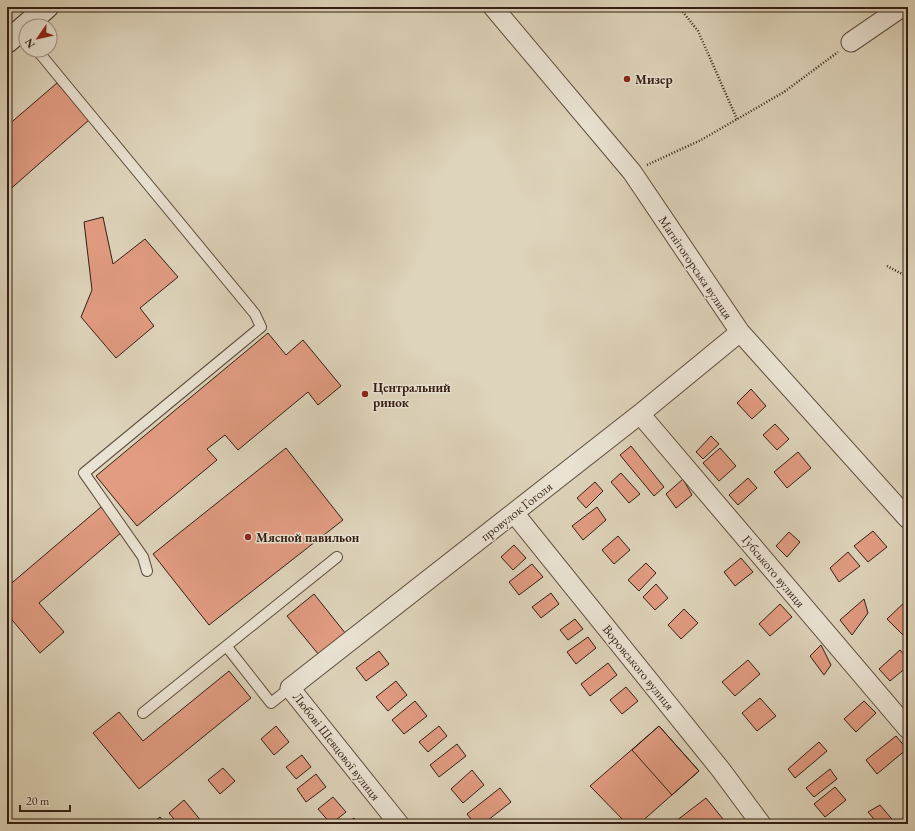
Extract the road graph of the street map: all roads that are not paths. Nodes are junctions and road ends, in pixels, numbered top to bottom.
1 (47, 7) edge
2 (493, 7) edge
3 (898, 8) edge
4 (36, 18) edge
5 (851, 42) road end
6 (44, 58) edge
7 (740, 332) junction
8 (640, 414) junction
9 (514, 513) junction
10 (908, 519) edge
11 (337, 558) dead end
12 (147, 571) dead end
13 (227, 647) junction
14 (290, 688) junction
15 (143, 713) dead end
16 (908, 729) edge
17 (399, 824) edge
18 (761, 824) edge

1 - 4 street
2 - 7 street, Магнітогорська вулиця
3 - 5 street
6 - 12 lane
7 - 8 street, провулок Гоголя
7 - 10 street, Магнітогорська вулиця
8 - 9 street, провулок Гоголя
8 - 16 street, Губського вулиця
9 - 14 street, провулок Гоголя
9 - 18 street, Воровського вулиця
11 - 13 lane
13 - 14 lane
13 - 15 lane
14 - 17 street, Любові Шевцової вулиця

